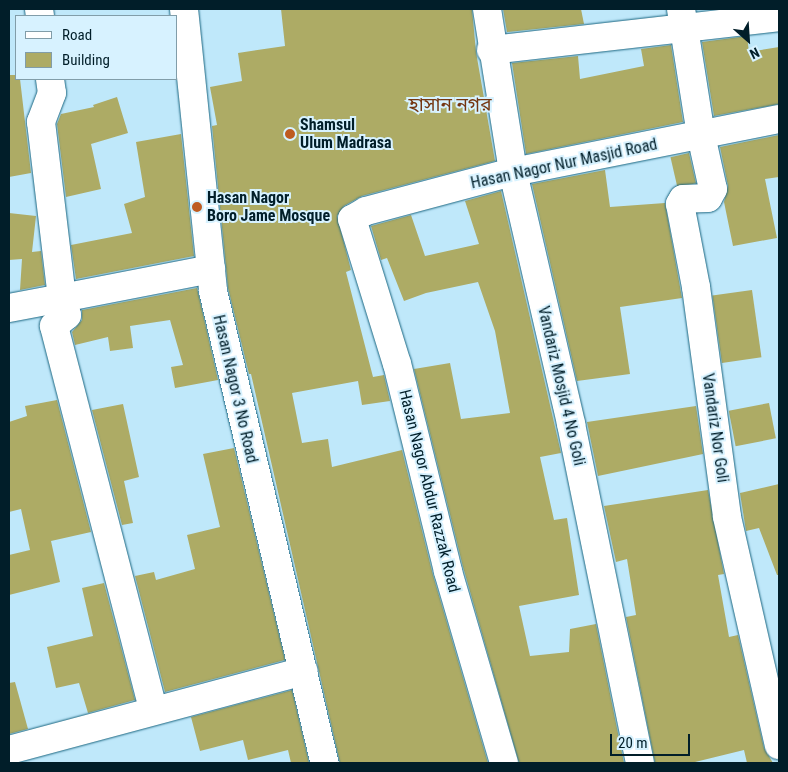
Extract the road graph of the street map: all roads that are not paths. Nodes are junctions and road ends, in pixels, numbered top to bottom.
1 (184, 9) edge
2 (487, 9) edge
3 (779, 17) edge
4 (682, 19) edge
5 (491, 50) junction
6 (50, 80) edge
7 (779, 119) edge
8 (701, 136) junction
9 (513, 172) junction
10 (352, 219) joint
11 (211, 269) junction
12 (62, 298) junction
13 (9, 308) edge
14 (304, 671) junction
15 (153, 709) junction
16 (779, 745) edge
17 (9, 750) edge
18 (325, 763) edge
19 (504, 763) edge
20 (640, 763) edge

1 - 11 street, Hasan Nagor 3 No Road
2 - 5 street, Vandariz Mosjid 4 No Goli
3 - 4 street
4 - 5 street
4 - 8 street
5 - 9 street, Vandariz Mosjid 4 No Goli
6 - 12 street
7 - 8 street, Hasan Nagor Nur Masjid Road
8 - 9 street, Hasan Nagor Nur Masjid Road
8 - 16 street, Vandariz Nor Goli
9 - 10 street, Hasan Nagor Nur Masjid Road
9 - 20 street, Vandariz Mosjid 4 No Goli
10 - 19 street, Hasan Nagor Abdur Razzak Road
11 - 12 street
11 - 14 street, Hasan Nagor 3 No Road
12 - 13 street
12 - 15 street
14 - 15 street
14 - 18 street, Hasan Nagor 3 No Road
15 - 17 street

